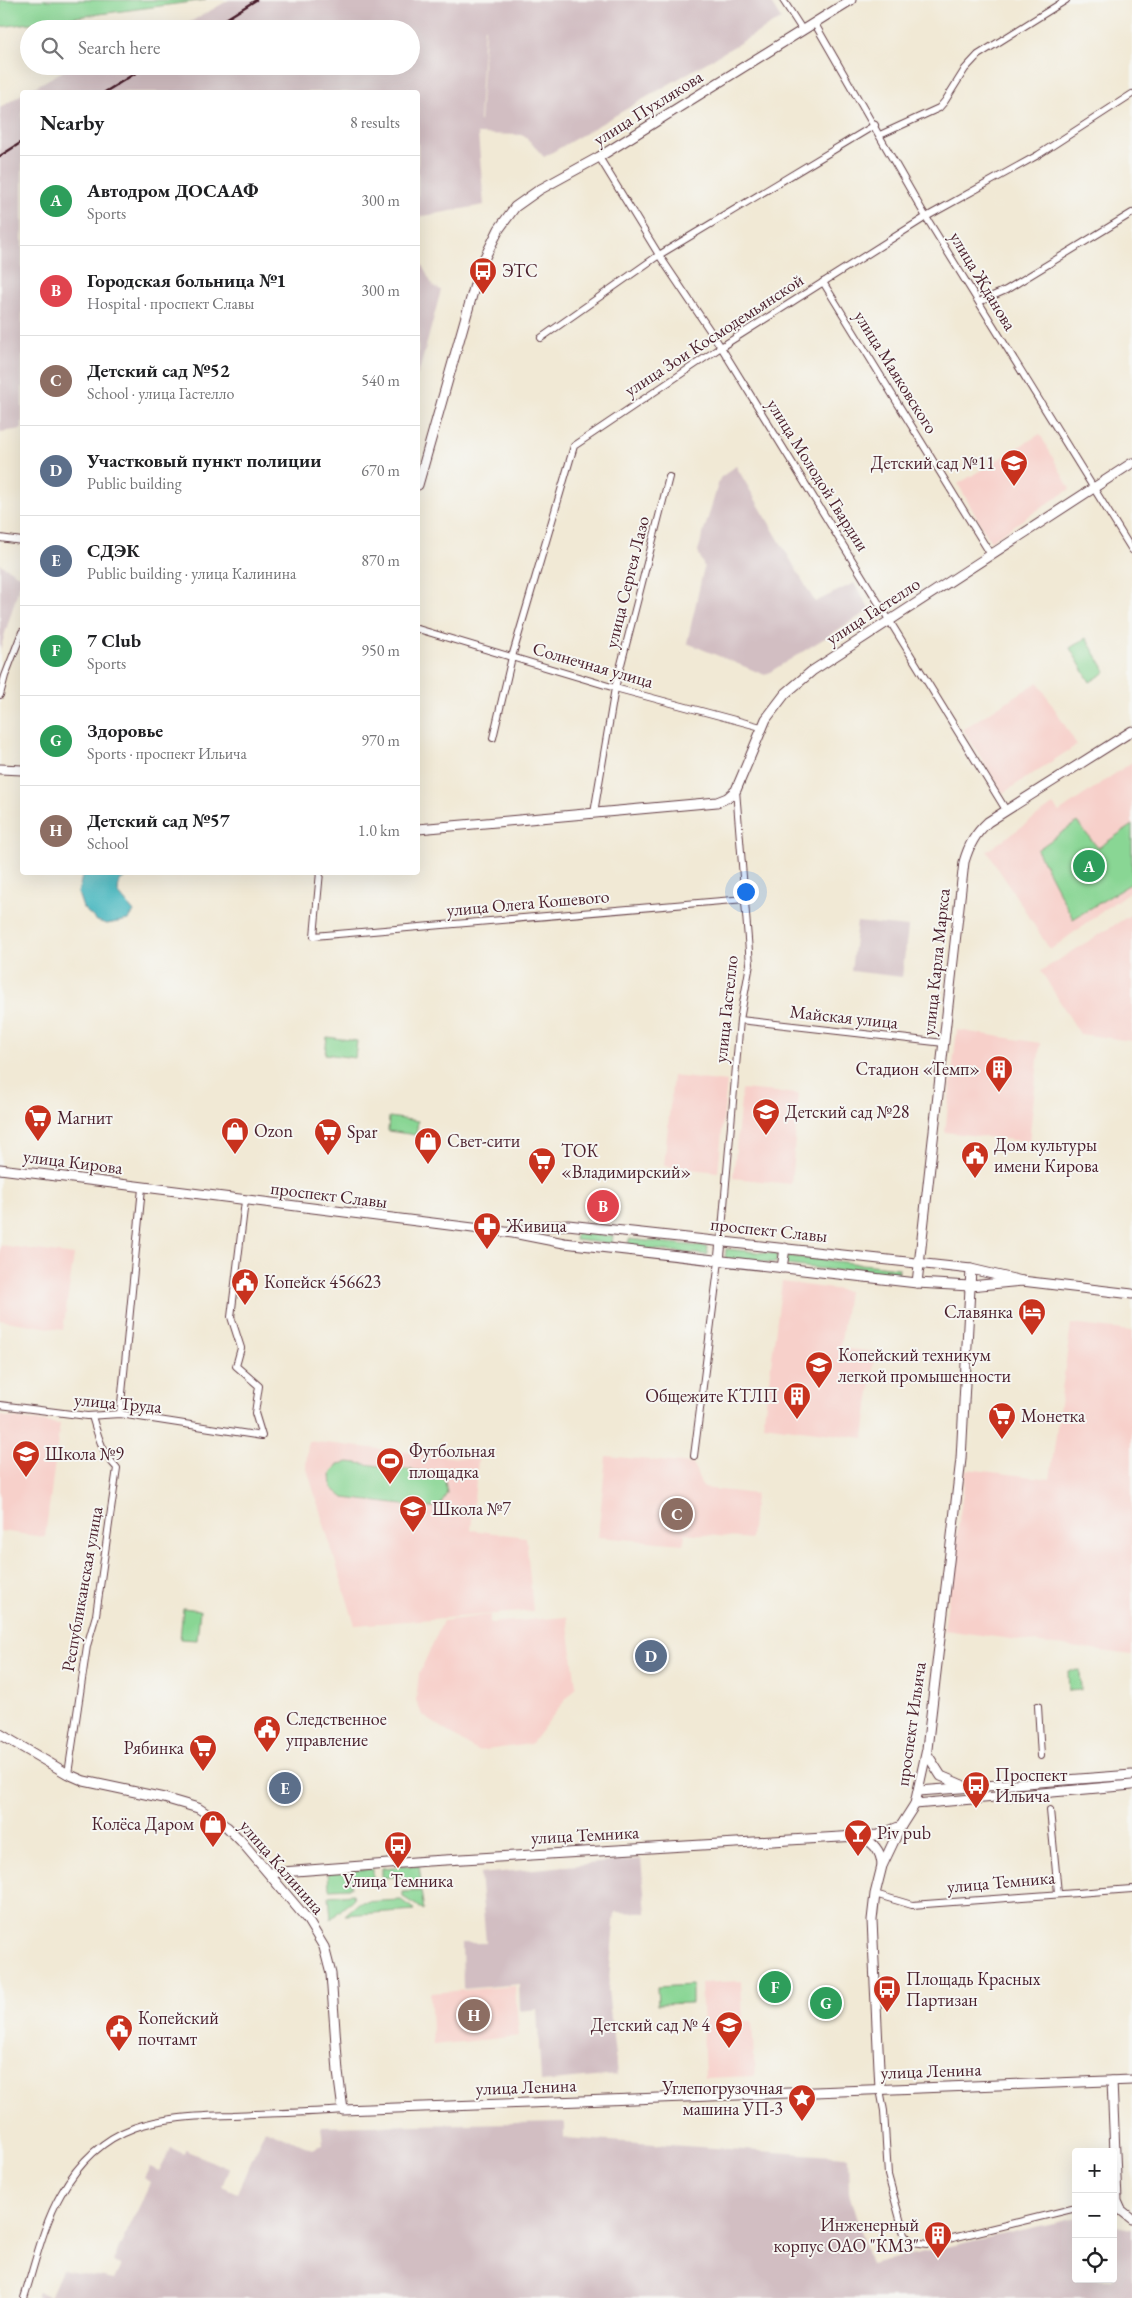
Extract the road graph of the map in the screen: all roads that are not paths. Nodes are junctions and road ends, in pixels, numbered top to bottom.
1 (783, 0) edge
2 (852, 0) edge
3 (1066, 0) edge
4 (815, 24) junction
5 (803, 31) junction
6 (1132, 94) edge
7 (875, 125) junction
8 (880, 135) junction
9 (599, 157) junction
10 (1132, 213) edge
11 (926, 217) junction
12 (659, 255) junction
13 (823, 282) junction
14 (979, 302) junction
15 (541, 338) dead end
16 (722, 347) junction
17 (1132, 463) edge
18 (420, 477) edge
19 (669, 477) dead end
20 (1093, 488) junction
21 (0, 538) edge
22 (20, 541) edge
23 (1132, 550) edge
24 (991, 554) junction
25 (889, 620) junction
26 (420, 630) edge
27 (20, 637) edge
28 (512, 656) junction
29 (615, 688) junction
30 (0, 695) edge
31 (761, 727) junction
32 (1132, 732) edge
33 (493, 738) dead end
34 (0, 769) edge
35 (20, 770) edge
36 (736, 790) junction
37 (1006, 810) junction
38 (594, 813) junction
39 (420, 828) edge
40 (320, 875) edge
41 (745, 899) junction
42 (740, 1020) junction
43 (944, 1043) junction
44 (0, 1169) edge
45 (142, 1188) junction
46 (245, 1200) junction
47 (513, 1233) junction
48 (721, 1241) junction
49 (785, 1248) junction
50 (719, 1261) junction
51 (919, 1263) junction
52 (782, 1268) junction
53 (971, 1269) junction
54 (1022, 1281) junction
55 (917, 1283) junction
56 (970, 1286) junction
57 (1132, 1294) edge
58 (0, 1405) edge
59 (120, 1414) junction
60 (92, 1416) junction
61 (694, 1456) dead end
62 (1038, 1706) dead end
63 (0, 1734) edge
64 (927, 1754) junction
65 (1041, 1756) dead end
66 (68, 1774) junction
67 (1132, 1775) edge
68 (1132, 1785) edge
69 (969, 1787) junction
70 (919, 1791) junction
71 (915, 1804) junction
72 (1050, 1810) dead end
73 (901, 1826) junction
74 (857, 1836) junction
75 (882, 1866) junction
76 (269, 1873) junction
77 (1132, 1889) edge
78 (1058, 1893) junction
79 (875, 1894) junction
80 (1132, 2080) edge
81 (1112, 2081) junction
82 (880, 2089) junction
83 (344, 2110) junction
84 (1115, 2193) edge
85 (1117, 2204) edge
86 (1072, 2209) edge
87 (1132, 2219) edge
88 (24, 2298) edge

1 - 5 street
2 - 4 street, улица Пухлякова
3 - 8 street
4 - 5 street, улица Пухлякова
4 - 7 street, улица Жданова
5 - 9 street, улица Пухлякова
6 - 11 street, улица Зои Космодемьянской
7 - 8 street, улица Жданова
7 - 12 street
8 - 11 street, улица Жданова
9 - 12 street, улица Молодой Гвардии
9 - 18 street, улица Пухлякова
10 - 14 street
11 - 13 street, улица Зои Космодемьянской
11 - 14 street, улица Жданова
12 - 15 street
12 - 16 street, улица Молодой Гвардии
13 - 16 street, улица Зои Космодемьянской
13 - 24 street, улица Маяковского
14 - 20 street, улица Жданова
16 - 25 street, улица Молодой Гвардии
16 - 28 street, улица Зои Космодемьянской
17 - 20 street, улица Гастелло
19 - 29 street, улица Сергея Лазо
20 - 23 street, улица Жданова
20 - 24 street, улица Гастелло
21 - 22 street
24 - 25 street, улица Гастелло
25 - 31 street, улица Гастелло
25 - 37 street, улица Молодой Гвардии
26 - 28 street, Солнечная улица
27 - 30 street
28 - 29 street, Солнечная улица
28 - 33 street, улица Зои Космодемьянской
29 - 31 street, Солнечная улица
29 - 38 street, улица Сергея Лазо
31 - 36 street, улица Гастелло
32 - 37 street, улица Карла Маркса
34 - 35 street
36 - 38 street
36 - 41 street, улица Гастелло
37 - 43 street, улица Карла Маркса
38 - 39 street
40 - 41 street, улица Олега Кошевого
41 - 42 street, улица Гастелло
42 - 43 street, Майская улица
42 - 48 street, улица Гастелло
43 - 51 street, улица Карла Маркса
44 - 45 street, улица Кирова
45 - 46 street, проспект Славы
45 - 59 street
46 - 47 street, проспект Славы
46 - 59 street, улица Труда
47 - 48 street, проспект Славы
47 - 50 street, проспект Славы
48 - 49 street, проспект Славы
48 - 50 street, улица Гастелло
49 - 51 street, проспект Славы
49 - 52 street
50 - 52 street, проспект Славы
50 - 61 street, улица Гастелло
51 - 53 street, проспект Славы
51 - 55 street, улица Карла Маркса
52 - 55 street, проспект Славы
53 - 54 street, проспект Славы
53 - 56 street, проспект Ильича
54 - 56 street, проспект Славы
54 - 57 street, проспект Славы
55 - 56 street, проспект Славы
56 - 64 street, проспект Ильича
58 - 60 street, улица Труда
59 - 60 street, улица Труда
60 - 66 street, Республиканская улица
62 - 65 street
63 - 66 street, улица Калинина
64 - 69 street
64 - 70 street, проспект Ильича
66 - 76 street, улица Калинина
67 - 69 street
68 - 71 street
69 - 70 street
70 - 71 street, проспект Ильича
71 - 73 street, проспект Ильича
72 - 78 street
73 - 74 street, улица Темника
73 - 75 street, проспект Ильича
74 - 75 street
74 - 76 street, улица Темника
75 - 79 street, проспект Ильича
76 - 83 street, улица Калинина
77 - 78 street, улица Темника
78 - 79 street, улица Темника
79 - 82 street, проспект Ильича
80 - 81 street, улица Ленина
81 - 82 street, улица Ленина
81 - 84 street
82 - 83 street, улица Ленина
82 - 86 street, проспект Ильича
83 - 88 street, улица Ленина
85 - 87 street

